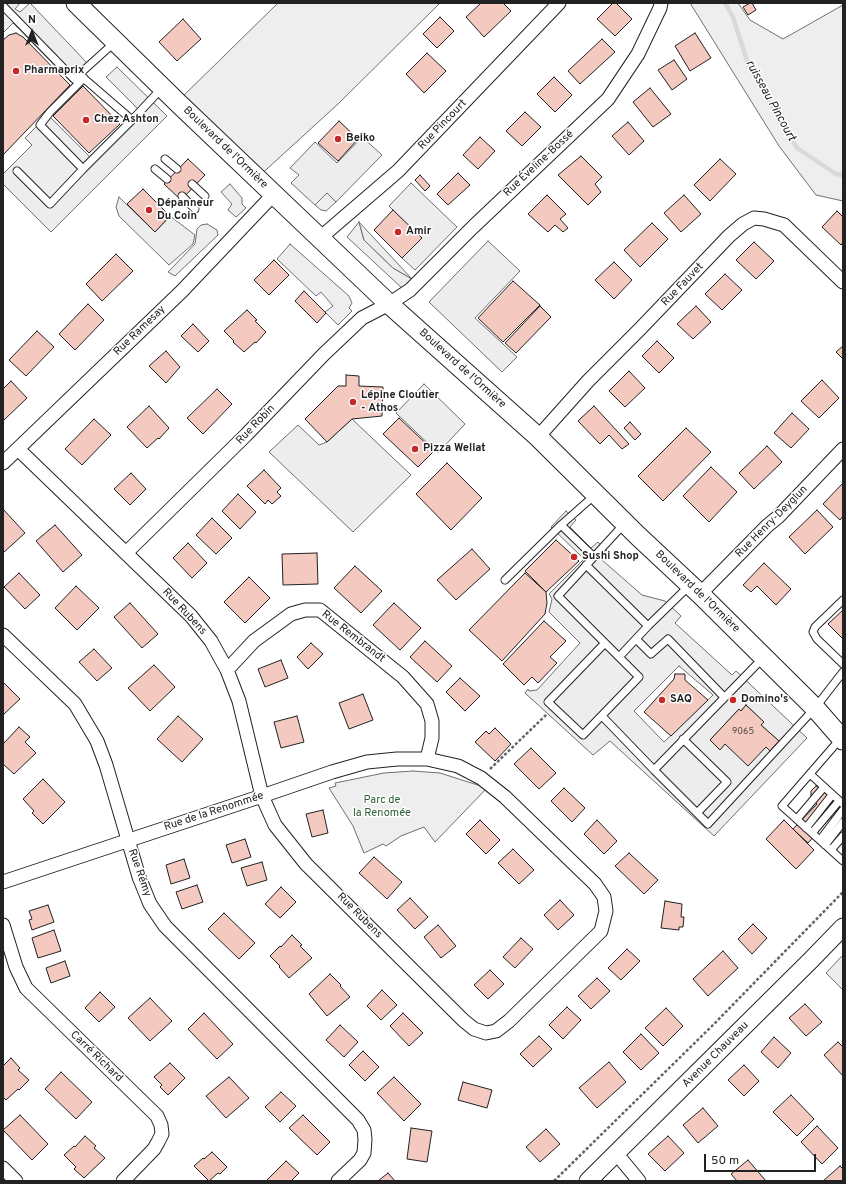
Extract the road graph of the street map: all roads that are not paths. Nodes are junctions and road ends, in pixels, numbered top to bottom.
1 (559, 3) edge
2 (661, 3) edge
3 (3, 6) edge
4 (83, 7) edge
5 (116, 42) junction
6 (82, 77) junction
7 (163, 88) junction
8 (132, 120) junction
9 (165, 158) dead end
10 (83, 169) junction
11 (155, 169) dead end
12 (177, 169) dead end
13 (17, 171) dead end
14 (166, 179) dead end
15 (192, 184) dead end
16 (274, 194) junction
17 (182, 196) dead end
18 (205, 196) dead end
19 (195, 209) dead end
20 (320, 238) junction
21 (843, 282) edge
22 (389, 304) junction
23 (538, 437) junction
24 (18, 449) junction
25 (843, 449) edge
26 (3, 463) edge
27 (596, 494) junction
28 (625, 523) junction
29 (561, 525) junction
30 (127, 552) junction
31 (594, 557) junction
32 (586, 565) junction
33 (505, 580) dead end
34 (695, 589) junction
35 (843, 600) edge
36 (648, 626) junction
37 (3, 635) edge
38 (636, 639) junction
39 (605, 643) junction
40 (619, 657) junction
41 (764, 658) junction
42 (843, 664) edge
43 (227, 670) junction
44 (843, 672) edge
45 (724, 697) junction
46 (815, 708) junction
47 (602, 716) junction
48 (683, 739) junction
49 (842, 739) edge
50 (428, 759) junction
51 (654, 770) junction
52 (810, 774) junction
53 (824, 787) junction
54 (832, 795) junction
55 (262, 796) junction
56 (841, 802) edge
57 (843, 810) edge
58 (697, 813) junction
59 (797, 819) junction
60 (843, 822) edge
61 (806, 828) junction
62 (812, 833) junction
63 (843, 836) edge
64 (128, 840) junction
65 (825, 845) junction
66 (843, 861) edge
67 (3, 882) edge
68 (3, 925) edge
69 (843, 927) edge
70 (616, 1154) junction
71 (3, 1168) edge
72 (16, 1181) edge
73 (123, 1181) edge
74 (338, 1181) edge
75 (588, 1181) edge
76 (639, 1181) edge

1 - 20 street, Rue Pincourt
2 - 22 street, Rue Éveline-Bossé
3 - 6 lane
4 - 5 main road, Boulevard de l'Ormière
5 - 6 lane
5 - 7 main road, Boulevard de l'Ormière
6 - 8 lane
6 - 10 lane
7 - 8 lane
7 - 16 main road, Boulevard de l'Ormière
8 - 10 lane
9 - 12 lane
10 - 13 lane
11 - 14 lane
15 - 18 lane
16 - 20 main road, Boulevard de l'Ormière
16 - 24 street, Rue Ramesay
17 - 19 lane
20 - 22 main road, Boulevard de l'Ormière
21 - 23 street, Rue Fauvet
22 - 23 main road, Boulevard de l'Ormière
22 - 30 street, Rue Robin
23 - 27 main road, Boulevard de l'Ormière
24 - 26 street, Rue Ramesay
24 - 30 street, Rue Rubens
25 - 34 street, Rue Henry-Deyglun
27 - 28 main road, Boulevard de l'Ormière
27 - 29 lane
28 - 31 lane
28 - 34 main road, Boulevard de l'Ormière
29 - 31 lane
29 - 33 lane
30 - 43 street, Rue Rubens
31 - 32 lane
32 - 36 lane
32 - 39 lane
34 - 36 lane
34 - 41 main road, Boulevard de l'Ormière
35 - 42 lane
36 - 38 lane
37 - 64 street, Rue Rémy
38 - 40 lane
38 - 45 lane
39 - 40 lane
39 - 47 lane
40 - 47 lane
41 - 45 lane
41 - 46 main road, Boulevard de l'Ormière
43 - 50 street, Rue Rembrandt
43 - 55 street, Rue Rubens
44 - 46 lane
45 - 48 lane
46 - 49 main road, Boulevard de l'Ormière
46 - 58 lane
47 - 51 lane
48 - 51 lane
48 - 58 lane
49 - 52 lane
50 - 55 street, Rue de la Renommée
50 - 55 street, Rue Rubens
51 - 58 lane
52 - 53 lane
52 - 59 lane
53 - 54 lane
53 - 59 lane
54 - 56 lane
54 - 61 lane
55 - 64 street, Rue de la Renommée
56 - 62 lane
57 - 65 lane
59 - 61 lane
60 - 65 lane
61 - 62 lane
62 - 65 lane
63 - 65 lane
64 - 67 street, Rue de la Renommée
64 - 74 street, Rue Rémy
65 - 66 lane
68 - 73 street, Carré Richard
69 - 70 street, Avenue Chauveau
70 - 75 street, Avenue Chauveau
70 - 76 street
71 - 72 street

